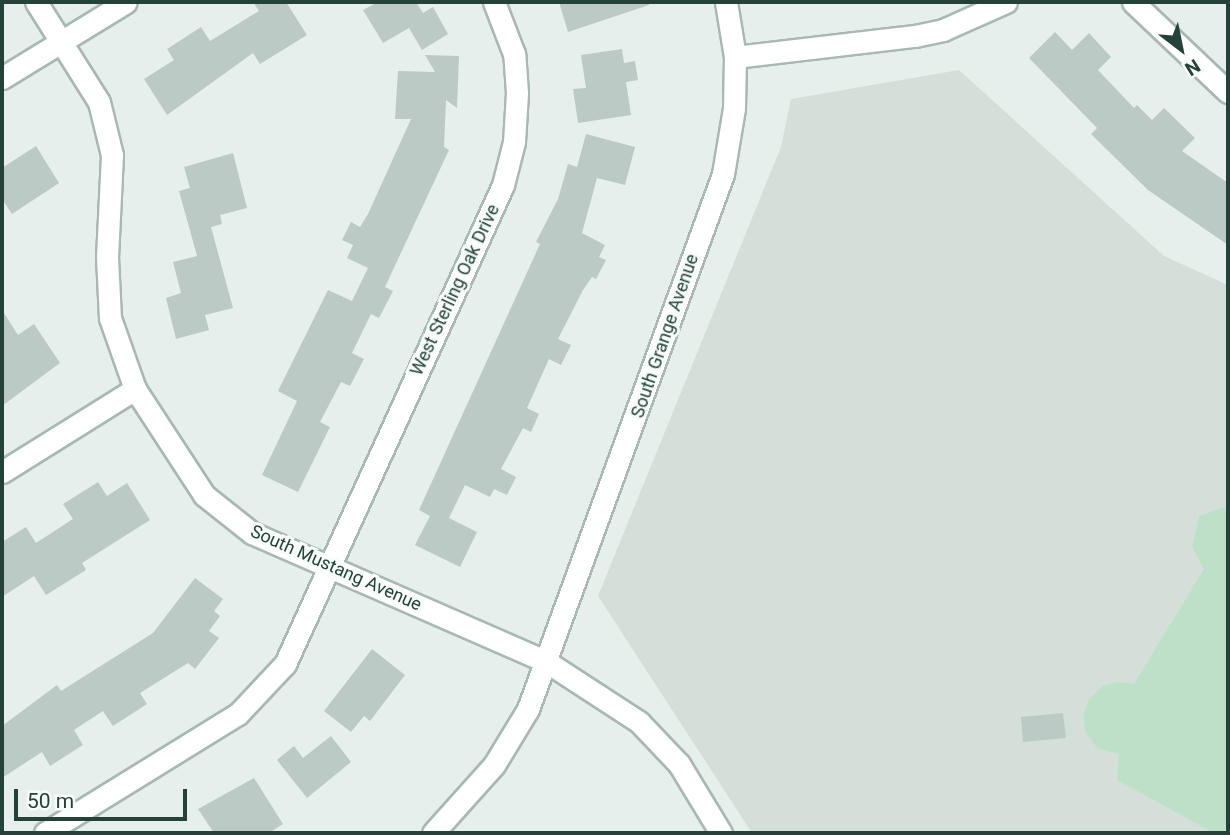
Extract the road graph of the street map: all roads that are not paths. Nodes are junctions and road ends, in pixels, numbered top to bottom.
1 (36, 2) edge
2 (126, 2) edge
3 (494, 2) edge
4 (726, 2) edge
5 (1006, 2) edge
6 (1133, 2) edge
7 (61, 41) junction
8 (735, 58) junction
9 (2, 78) edge
10 (1228, 92) edge
11 (135, 389) junction
12 (2, 472) edge
13 (328, 566) junction
14 (547, 662) junction
15 (45, 833) edge
16 (433, 833) edge
17 (721, 833) edge

1 - 7 street, South Mustang Avenue
2 - 7 street
3 - 13 street, West Sterling Oak Drive
4 - 8 street, South Grange Avenue
5 - 8 street
6 - 10 street
7 - 9 street
7 - 11 street, South Mustang Avenue
8 - 14 street, South Grange Avenue
11 - 12 street
11 - 13 street, South Mustang Avenue
13 - 14 street, South Mustang Avenue
13 - 15 street, West Sterling Oak Drive
14 - 16 street, South Grange Avenue
14 - 17 street, South Mustang Avenue

